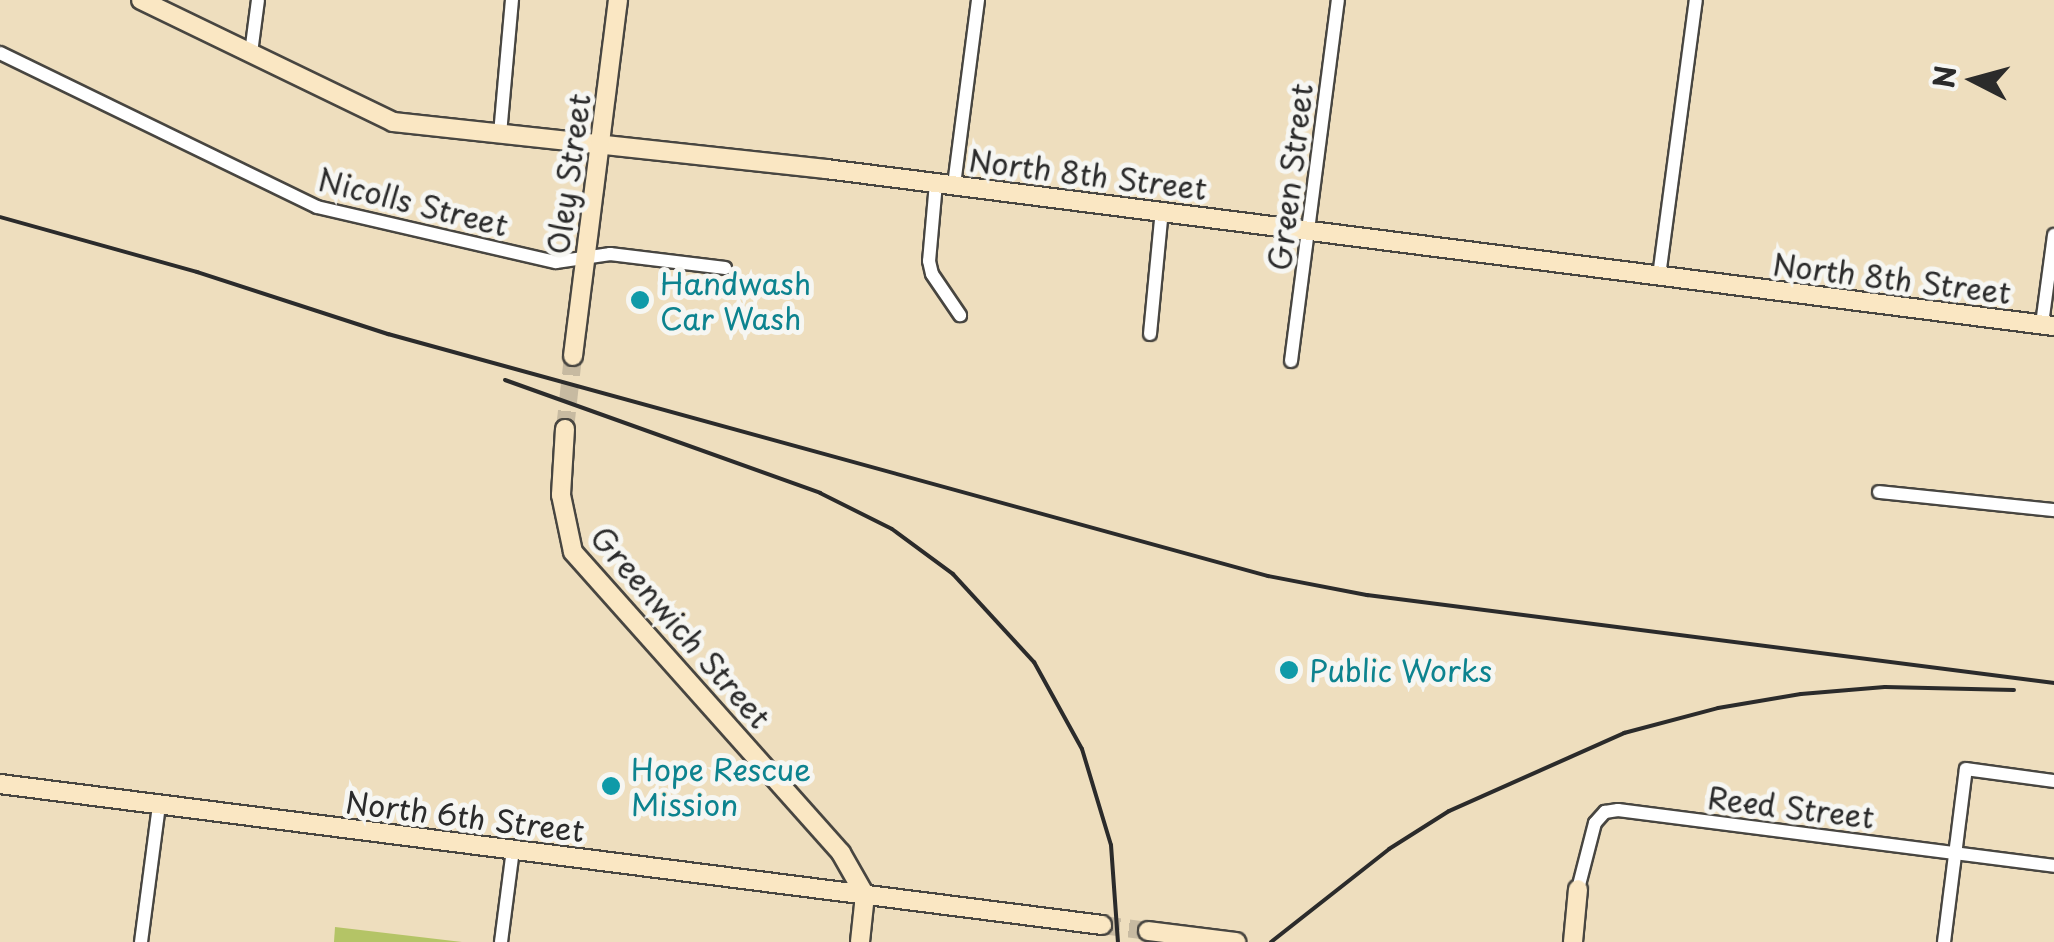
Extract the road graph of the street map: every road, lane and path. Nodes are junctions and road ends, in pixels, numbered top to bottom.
1 (141, 0) edge
2 (258, 0) edge
3 (512, 0) edge
4 (618, 0) edge
5 (978, 0) edge
6 (1338, 0) edge
7 (1696, 0) edge
8 (0, 53) edge
9 (251, 53) junction
10 (500, 134) junction
11 (600, 146) junction
12 (945, 184) junction
13 (1162, 210) junction
14 (1308, 229) junction
15 (2054, 235) edge
16 (585, 258) junction
17 (726, 268) dead end
18 (1659, 276) junction
19 (960, 315) dead end
20 (2048, 325) edge
21 (1150, 334) dead end
22 (573, 356) tunnel mouth
23 (1292, 361) dead end
24 (565, 429) tunnel mouth
25 (1879, 492) dead end
26 (2054, 510) edge
27 (2054, 781) edge
28 (0, 784) edge
29 (159, 804) junction
30 (513, 850) junction
31 (1955, 854) junction
32 (2054, 866) edge
33 (1578, 889) joint
34 (865, 895) junction
35 (1102, 925) tunnel mouth
36 (1148, 931) tunnel mouth
37 (141, 942) edge
38 (501, 942) edge
39 (860, 942) edge
40 (1236, 942) edge
41 (1573, 942) edge
42 (1944, 942) edge

1 - 9 street, North 8th Street
2 - 9 street
3 - 10 street
4 - 11 street, Oley Street
5 - 12 street
6 - 14 street, Green Street
7 - 18 street
8 - 16 street, Nicolls Street
9 - 10 street, North 8th Street
10 - 11 street, North 8th Street
11 - 12 street, North 8th Street
11 - 16 street, Oley Street
12 - 13 street, North 8th Street
12 - 19 street
13 - 14 street, North 8th Street
13 - 21 street
14 - 18 street, North 8th Street
14 - 23 street, Green Street
15 - 20 street
16 - 17 street, Nicolls Street
16 - 22 street, Oley Street
18 - 20 street, North 8th Street
24 - 34 street, Greenwich Street
25 - 26 street
27 - 31 street
28 - 29 street, North 6th Street
29 - 30 street, North 6th Street
29 - 37 street
30 - 34 street, North 6th Street
30 - 38 street
31 - 32 street, Reed Street
31 - 33 street, Reed Street
31 - 42 street
33 - 41 street
34 - 35 street, North 6th Street
34 - 39 street
36 - 40 street

